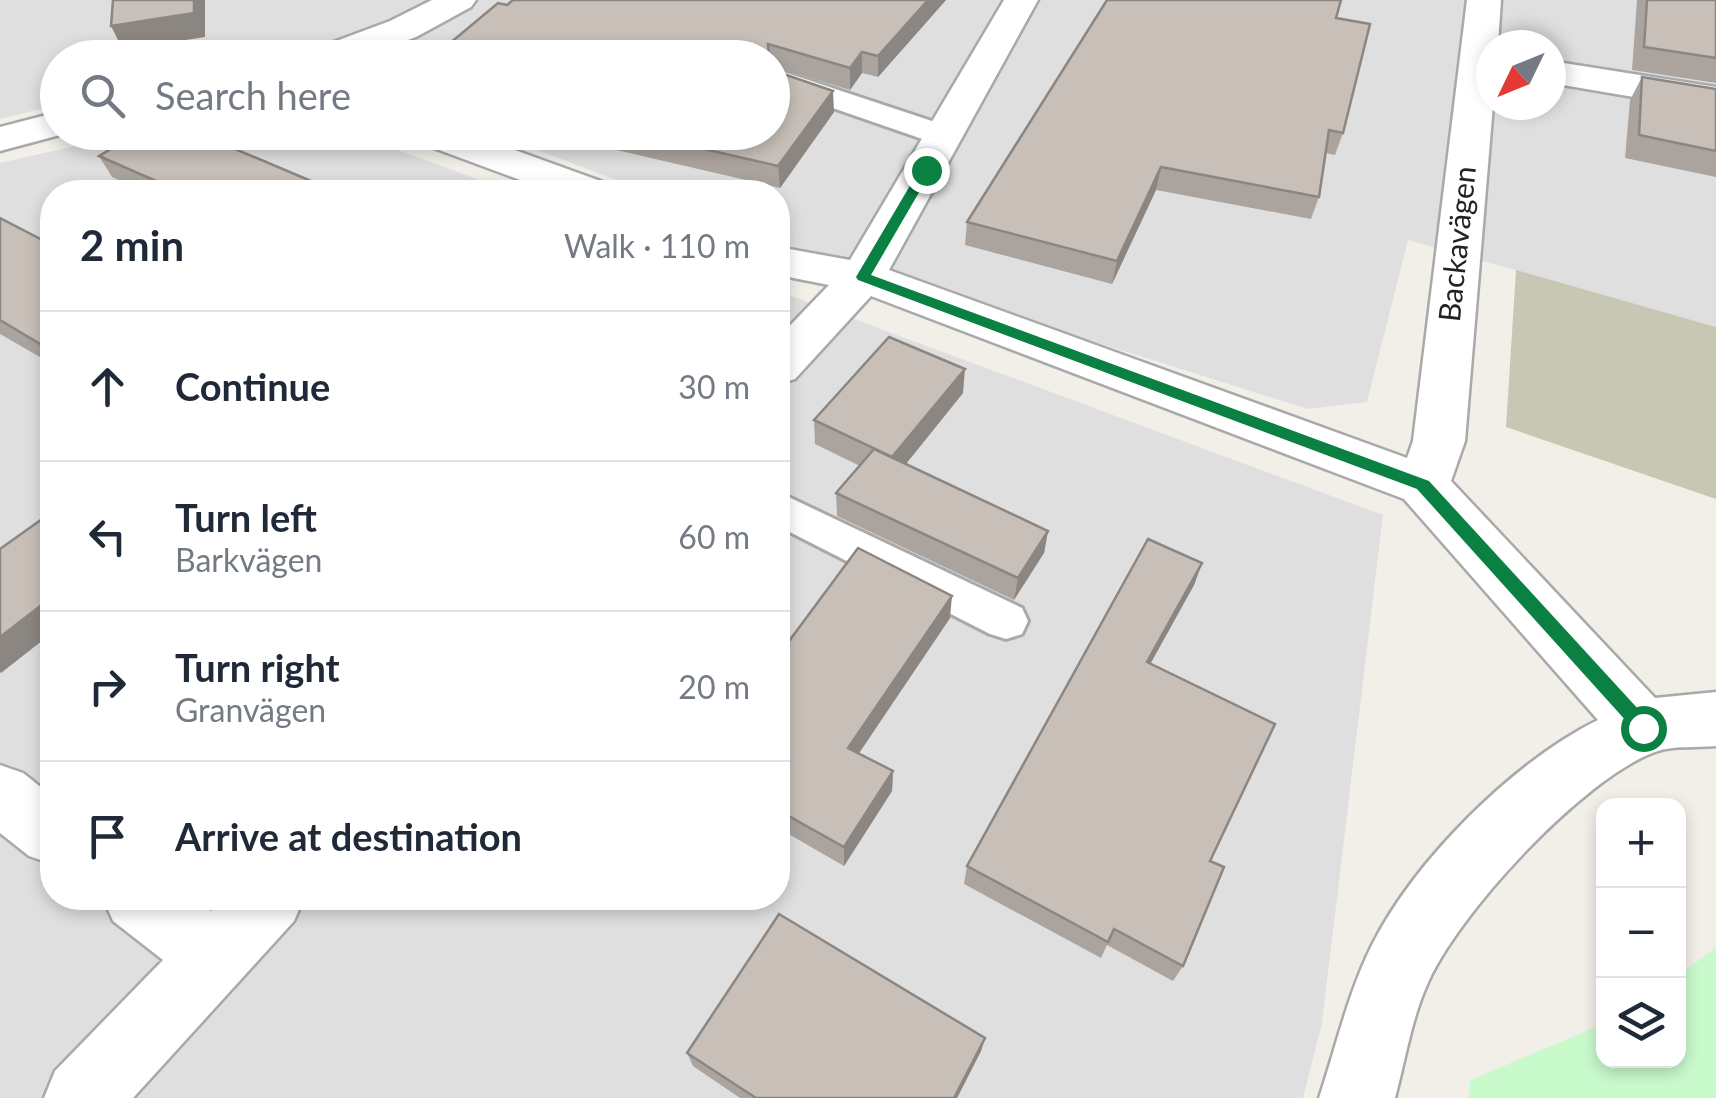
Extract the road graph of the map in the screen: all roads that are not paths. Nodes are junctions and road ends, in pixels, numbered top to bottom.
1 (459, 0) edge
2 (1021, 0) edge
3 (1484, 0) edge
4 (1484, 30) edge
5 (373, 40) edge
6 (1566, 74) edge
7 (790, 83) edge
8 (1716, 99) edge
9 (1478, 120) edge
10 (40, 128) edge
11 (945, 136) junction
12 (0, 138) edge
13 (475, 150) edge
14 (557, 180) edge
15 (790, 263) edge
16 (863, 277) junction
17 (790, 354) edge
18 (1423, 485) junction
19 (790, 514) edge
20 (1006, 621) dead end
21 (1716, 719) edge
22 (1643, 728) junction
23 (0, 794) edge
24 (40, 825) edge
25 (153, 910) edge
26 (258, 910) edge
27 (214, 956) junction
28 (82, 1098) edge
29 (1357, 1098) edge

1 - 5 street
2 - 11 street
3 - 4 street, Backavägen
6 - 8 street
7 - 11 lane
9 - 18 street, Backavägen
10 - 12 street
11 - 16 street
13 - 14 street
15 - 16 street
16 - 17 street
16 - 18 street
18 - 22 street
19 - 20 lane
21 - 22 street
22 - 29 street
23 - 24 street
25 - 27 street
26 - 27 street
27 - 28 street

